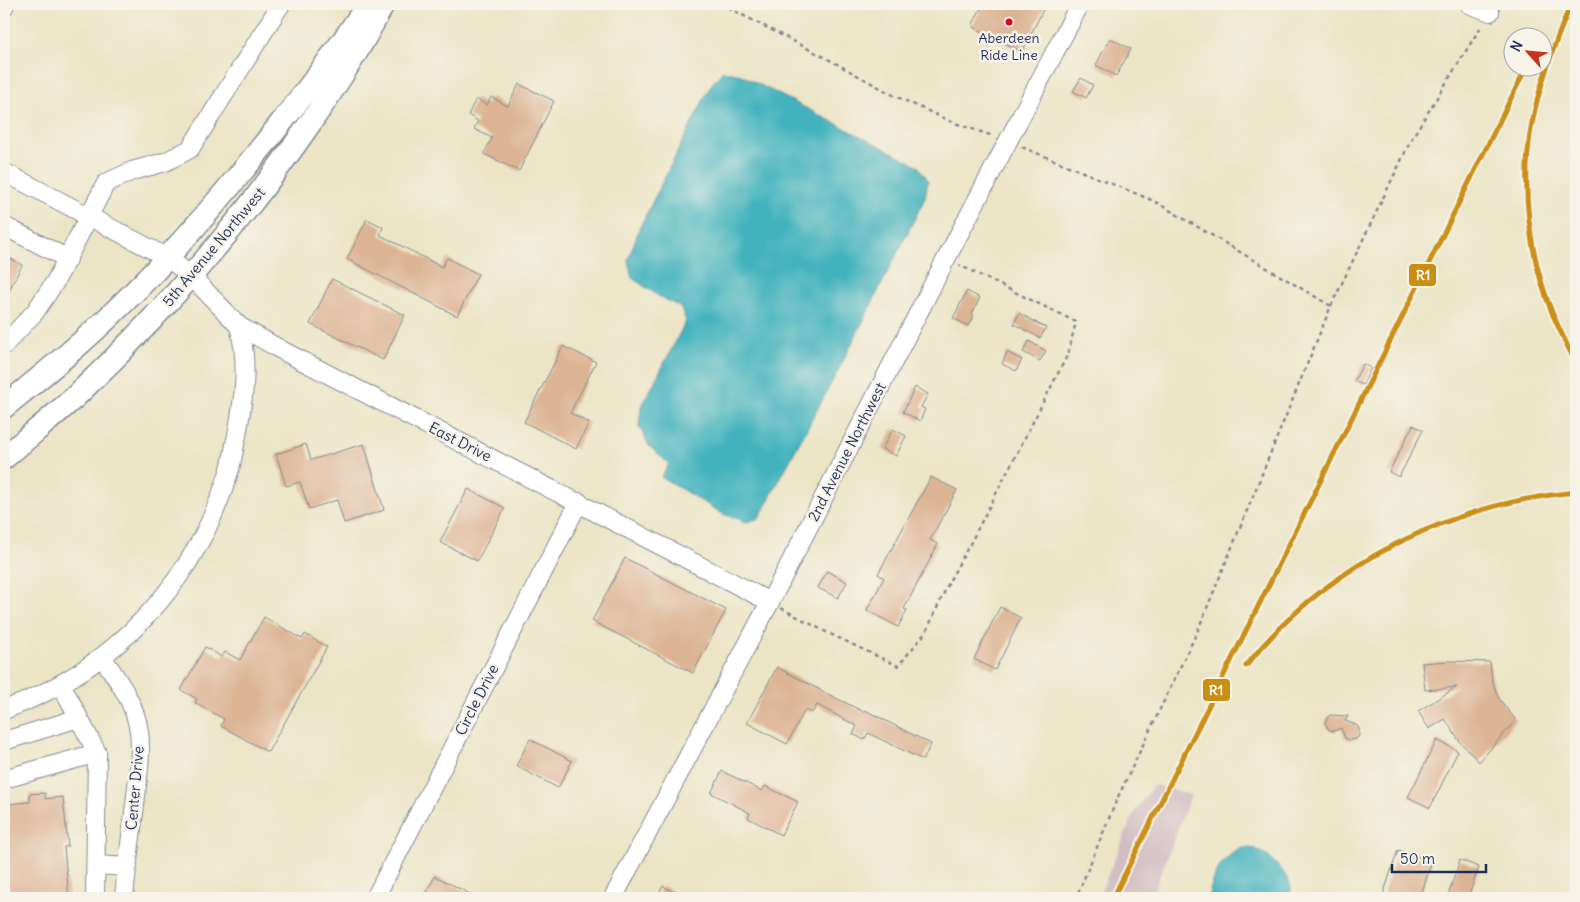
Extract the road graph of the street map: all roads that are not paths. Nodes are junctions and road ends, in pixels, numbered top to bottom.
1 (281, 4) edge
2 (368, 4) edge
3 (384, 4) edge
4 (1080, 4) edge
5 (1469, 4) edge
6 (1490, 12) road end
7 (4, 172) edge
8 (90, 217) junction
9 (4, 226) edge
10 (168, 258) junction
11 (68, 259) junction
12 (192, 277) junction
13 (239, 326) junction
14 (4, 345) edge
15 (4, 407) edge
16 (4, 458) edge
17 (579, 502) junction
18 (770, 602) junction
19 (102, 657) junction
20 (61, 684) junction
21 (4, 710) edge
22 (79, 718) junction
23 (4, 741) edge
24 (97, 753) junction
25 (4, 779) edge
26 (96, 865) junction
27 (128, 867) junction
28 (95, 898) edge
29 (124, 898) edge
30 (375, 898) edge
31 (613, 898) edge

1 - 8 street
2 - 10 main road, 5th Avenue Northwest
3 - 12 main road, 5th Avenue Northwest
4 - 18 street, 2nd Avenue Northwest
5 - 6 street
7 - 8 street, East Drive
8 - 10 street, East Drive
8 - 11 street
9 - 11 street
10 - 12 street, East Drive
10 - 15 main road, 5th Avenue Northwest
11 - 14 street
12 - 13 street, East Drive
12 - 16 main road, 5th Avenue Northwest
13 - 17 street, East Drive
13 - 19 street
17 - 18 street, East Drive
17 - 30 street, Circle Drive
18 - 31 street, 2nd Avenue Northwest
19 - 20 street
19 - 27 street, Center Drive
20 - 21 street
20 - 22 street
22 - 23 street
22 - 24 street
24 - 25 street
24 - 26 street
26 - 27 street
26 - 28 street
27 - 29 street, Center Drive

